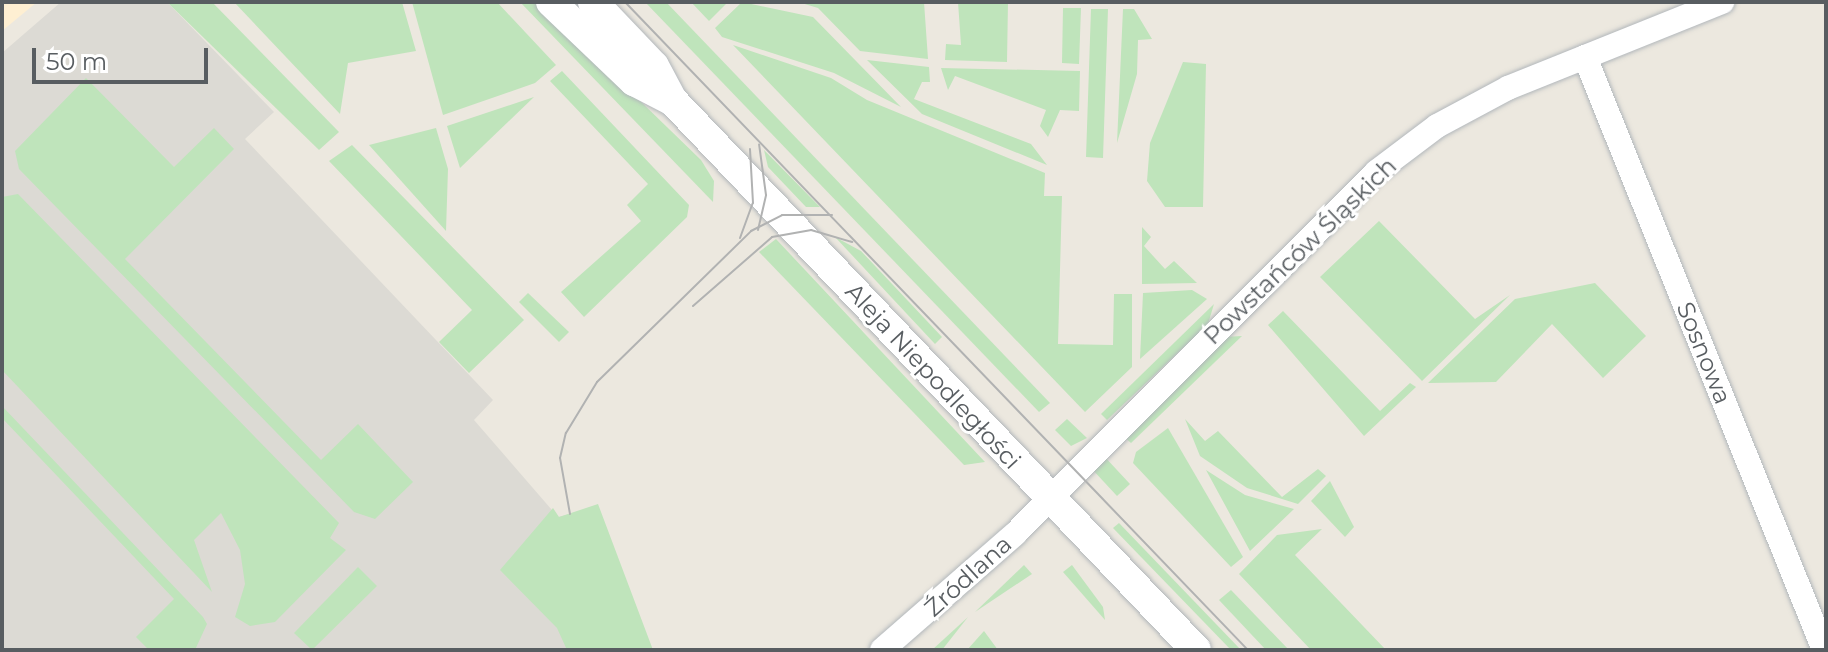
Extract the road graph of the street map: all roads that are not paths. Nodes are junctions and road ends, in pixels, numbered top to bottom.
1 (551, 2) edge
2 (593, 2) edge
3 (1722, 2) edge
4 (1670, 12) edge
5 (1585, 57) junction
6 (673, 101) junction
7 (1049, 498) junction
8 (882, 650) edge
9 (1196, 650) edge
10 (1824, 650) edge

1 - 6 street, Aleja Niepodległości
2 - 6 street, Aleja Niepodległości
3 - 4 street, Powstańców Śląskich
4 - 5 street, Powstańców Śląskich
5 - 7 street, Powstańców Śląskich
5 - 10 street, Sosnowa
6 - 7 street, Aleja Niepodległości
7 - 8 street, Źródlana
7 - 9 street, Aleja Niepodległości

